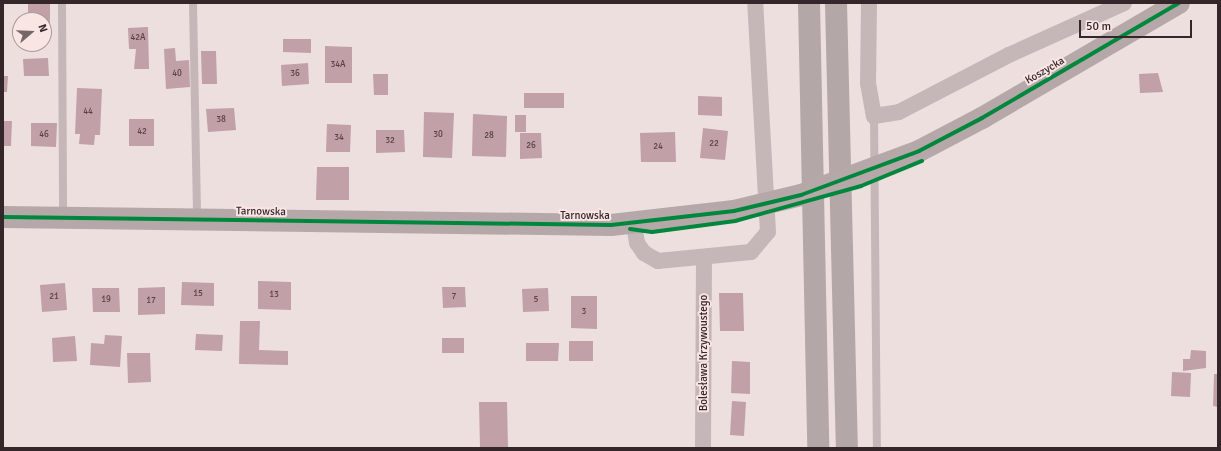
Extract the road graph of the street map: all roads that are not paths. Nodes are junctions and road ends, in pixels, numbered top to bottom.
1 (62, 3) edge
2 (194, 3) edge
3 (755, 3) edge
4 (809, 3) edge
5 (836, 3) edge
6 (869, 3) edge
7 (1124, 3) edge
8 (1179, 3) edge
9 (874, 116) junction
10 (734, 211) joint
11 (3, 217) edge
12 (63, 218) junction
13 (197, 220) junction
14 (634, 224) junction
15 (704, 258) junction
16 (703, 448) edge
17 (818, 448) edge
18 (847, 448) edge
19 (877, 448) edge

1 - 12 lane
2 - 13 lane
3 - 15 street
4 - 17 main road
5 - 18 main road
6 - 9 street
7 - 9 street
8 - 10 street, Koszycka, bridge
9 - 19 lane
10 - 14 street, Tarnowska
11 - 12 street, Tarnowska
12 - 13 street, Tarnowska
13 - 14 street, Tarnowska
14 - 15 street
15 - 16 street, Bolesława Krzywoustego

